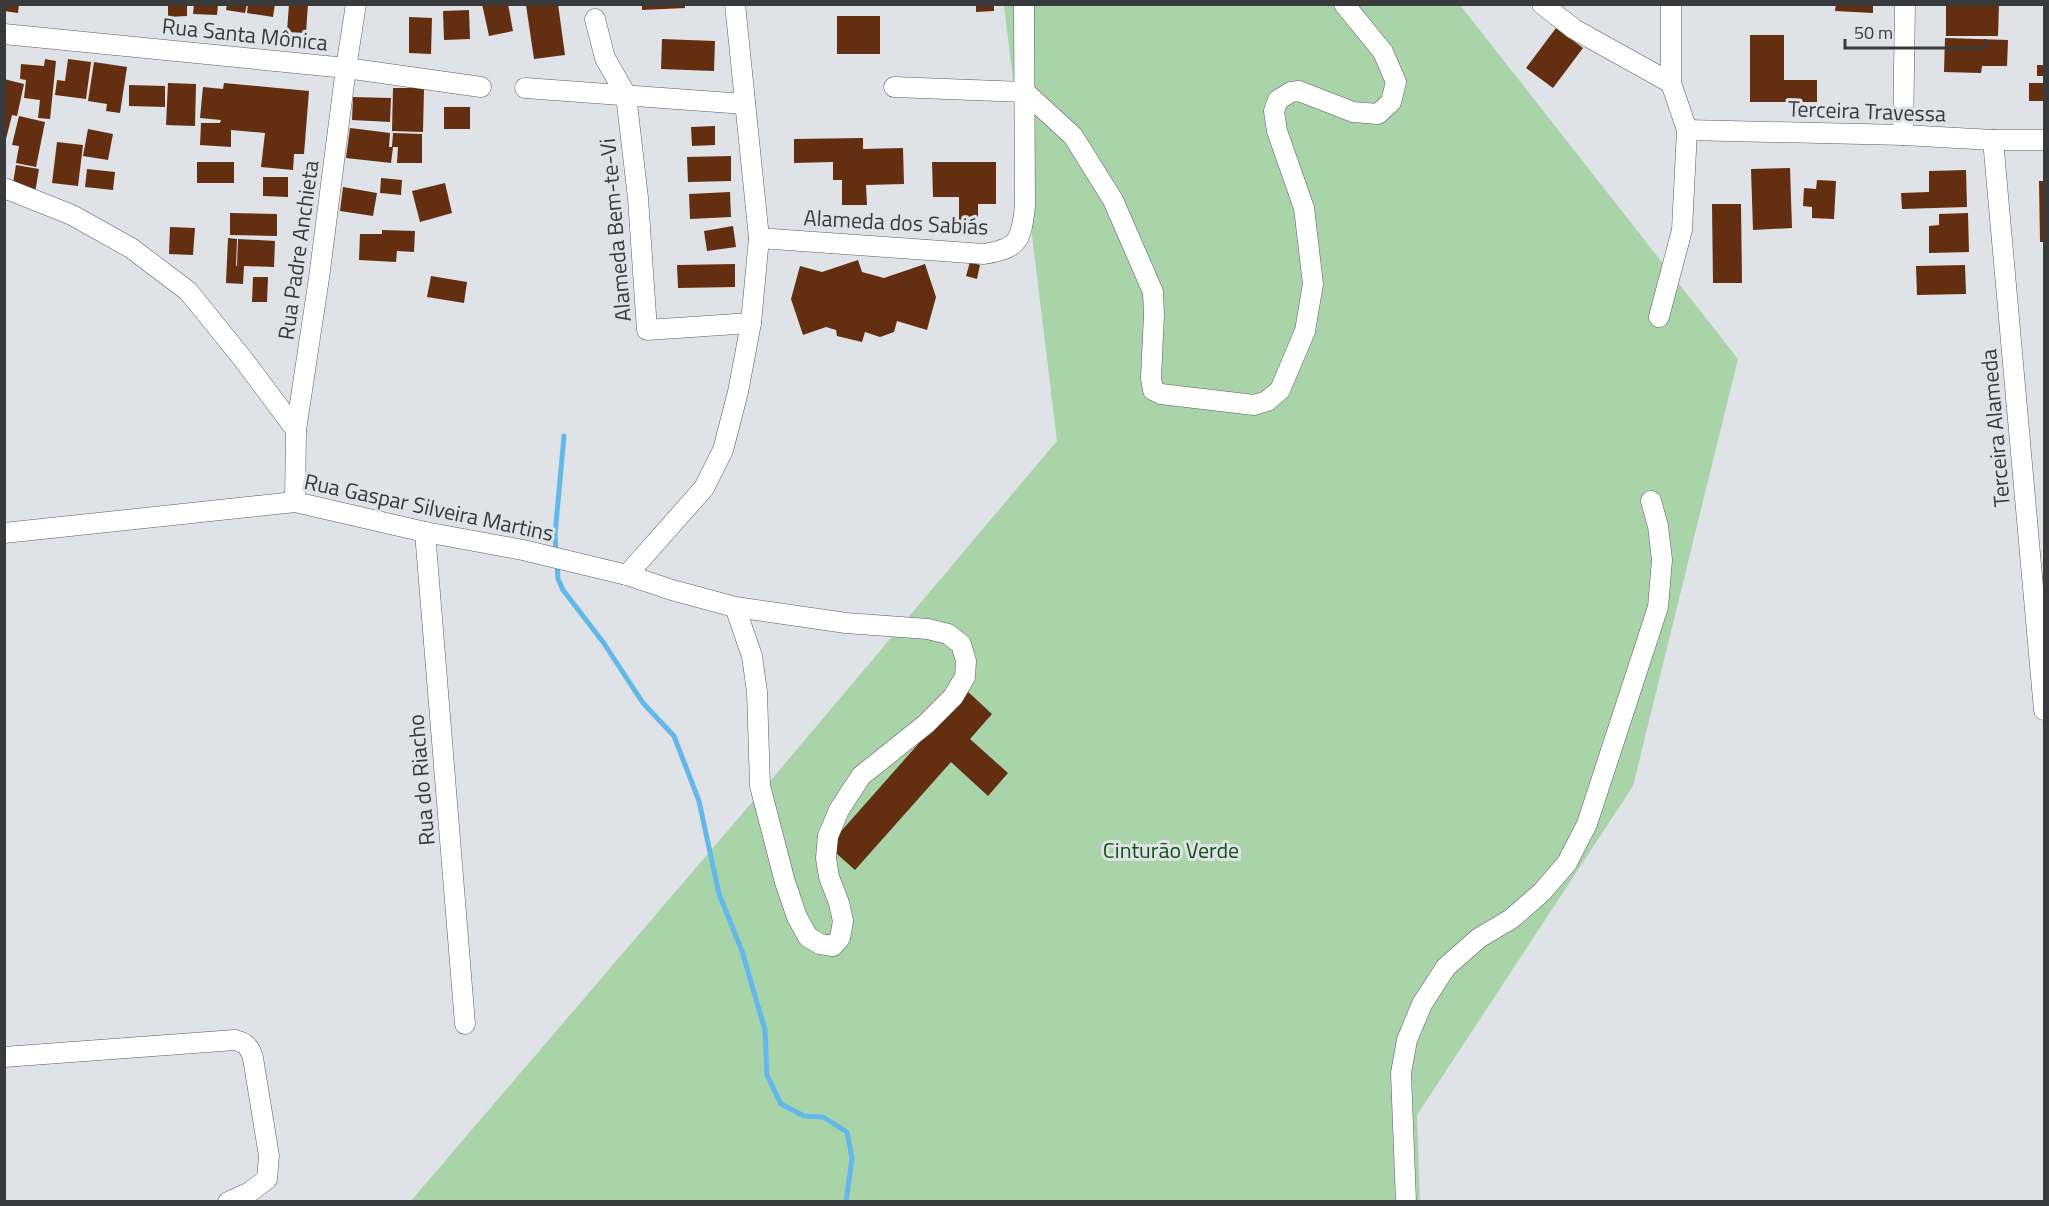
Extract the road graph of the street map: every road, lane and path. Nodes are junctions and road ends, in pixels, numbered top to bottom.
1 (356, 4) edge
2 (735, 4) edge
3 (1024, 4) edge
4 (1344, 4) edge
5 (1542, 4) edge
6 (1671, 4) edge
7 (1905, 4) edge
8 (596, 19) dead end
9 (4, 34) edge
10 (345, 68) junction
11 (1671, 83) junction
12 (481, 87) dead end
13 (894, 87) dead end
14 (525, 88) dead end
15 (1025, 92) junction
16 (626, 95) junction
17 (745, 104) junction
18 (1688, 130) junction
19 (1903, 135) junction
20 (1993, 140) junction
21 (2044, 140) edge
22 (4, 188) edge
23 (759, 238) junction
24 (1659, 317) dead end
25 (752, 323) junction
26 (296, 430) junction
27 (1651, 501) dead end
28 (295, 502) junction
29 (425, 532) junction
30 (4, 534) edge
31 (627, 575) junction
32 (735, 607) junction
33 (2044, 710) edge
34 (465, 1024) dead end
35 (4, 1057) edge
36 (228, 1202) edge
37 (1406, 1202) edge

1 - 10 street, Rua Padre Anchieta
2 - 17 street
3 - 15 street
4 - 15 street
5 - 11 street
6 - 11 street
7 - 19 street
8 - 16 street
9 - 10 street, Rua Santa Mônica
10 - 12 street, Rua Santa Mônica
10 - 26 street, Rua Padre Anchieta
11 - 18 street
13 - 15 street
14 - 16 street
15 - 23 street, Alameda dos Sabiás
16 - 17 street
16 - 25 street, Alameda Bem-te-Vi
17 - 23 street
18 - 19 street, Terceira Travessa
18 - 24 street
19 - 20 street, Terceira Travessa
20 - 21 street, Terceira Travessa
20 - 33 street, Terceira Alameda
22 - 26 street
23 - 25 street
25 - 31 street
26 - 28 street, Rua Padre Anchieta
27 - 37 street
28 - 29 street, Rua Gaspar Silveira Martins
28 - 30 street, Rua Gaspar Silveira Martins
29 - 31 street, Rua Gaspar Silveira Martins
29 - 34 street, Rua do Riacho
31 - 32 street, Rua Gaspar Silveira Martins
32 - 32 street, Rua Gaspar Silveira Martins
35 - 36 street

